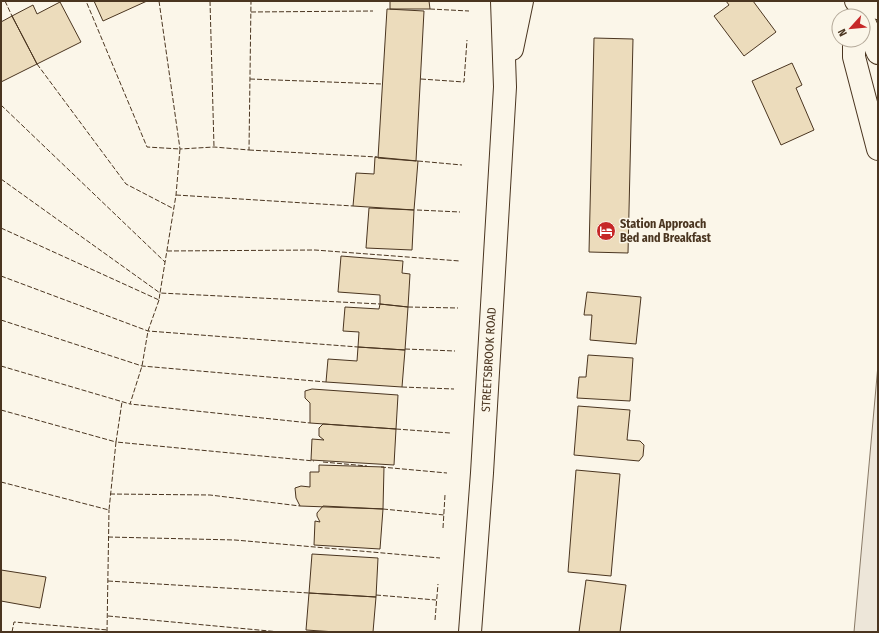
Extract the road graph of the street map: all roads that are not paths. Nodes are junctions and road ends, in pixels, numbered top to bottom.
1 (502, 1) edge
2 (522, 1) edge
3 (856, 1) edge
4 (878, 8) edge
5 (871, 37) edge
6 (854, 48) edge
7 (878, 53) edge
8 (505, 87) junction
9 (878, 149) edge
10 (470, 632) edge

1 - 8 main road, STREETSBROOK ROAD
2 - 8 main road, STREETSBROOK ROAD
3 - 4 main road
5 - 7 main road
6 - 9 main road
8 - 10 main road, STREETSBROOK ROAD

